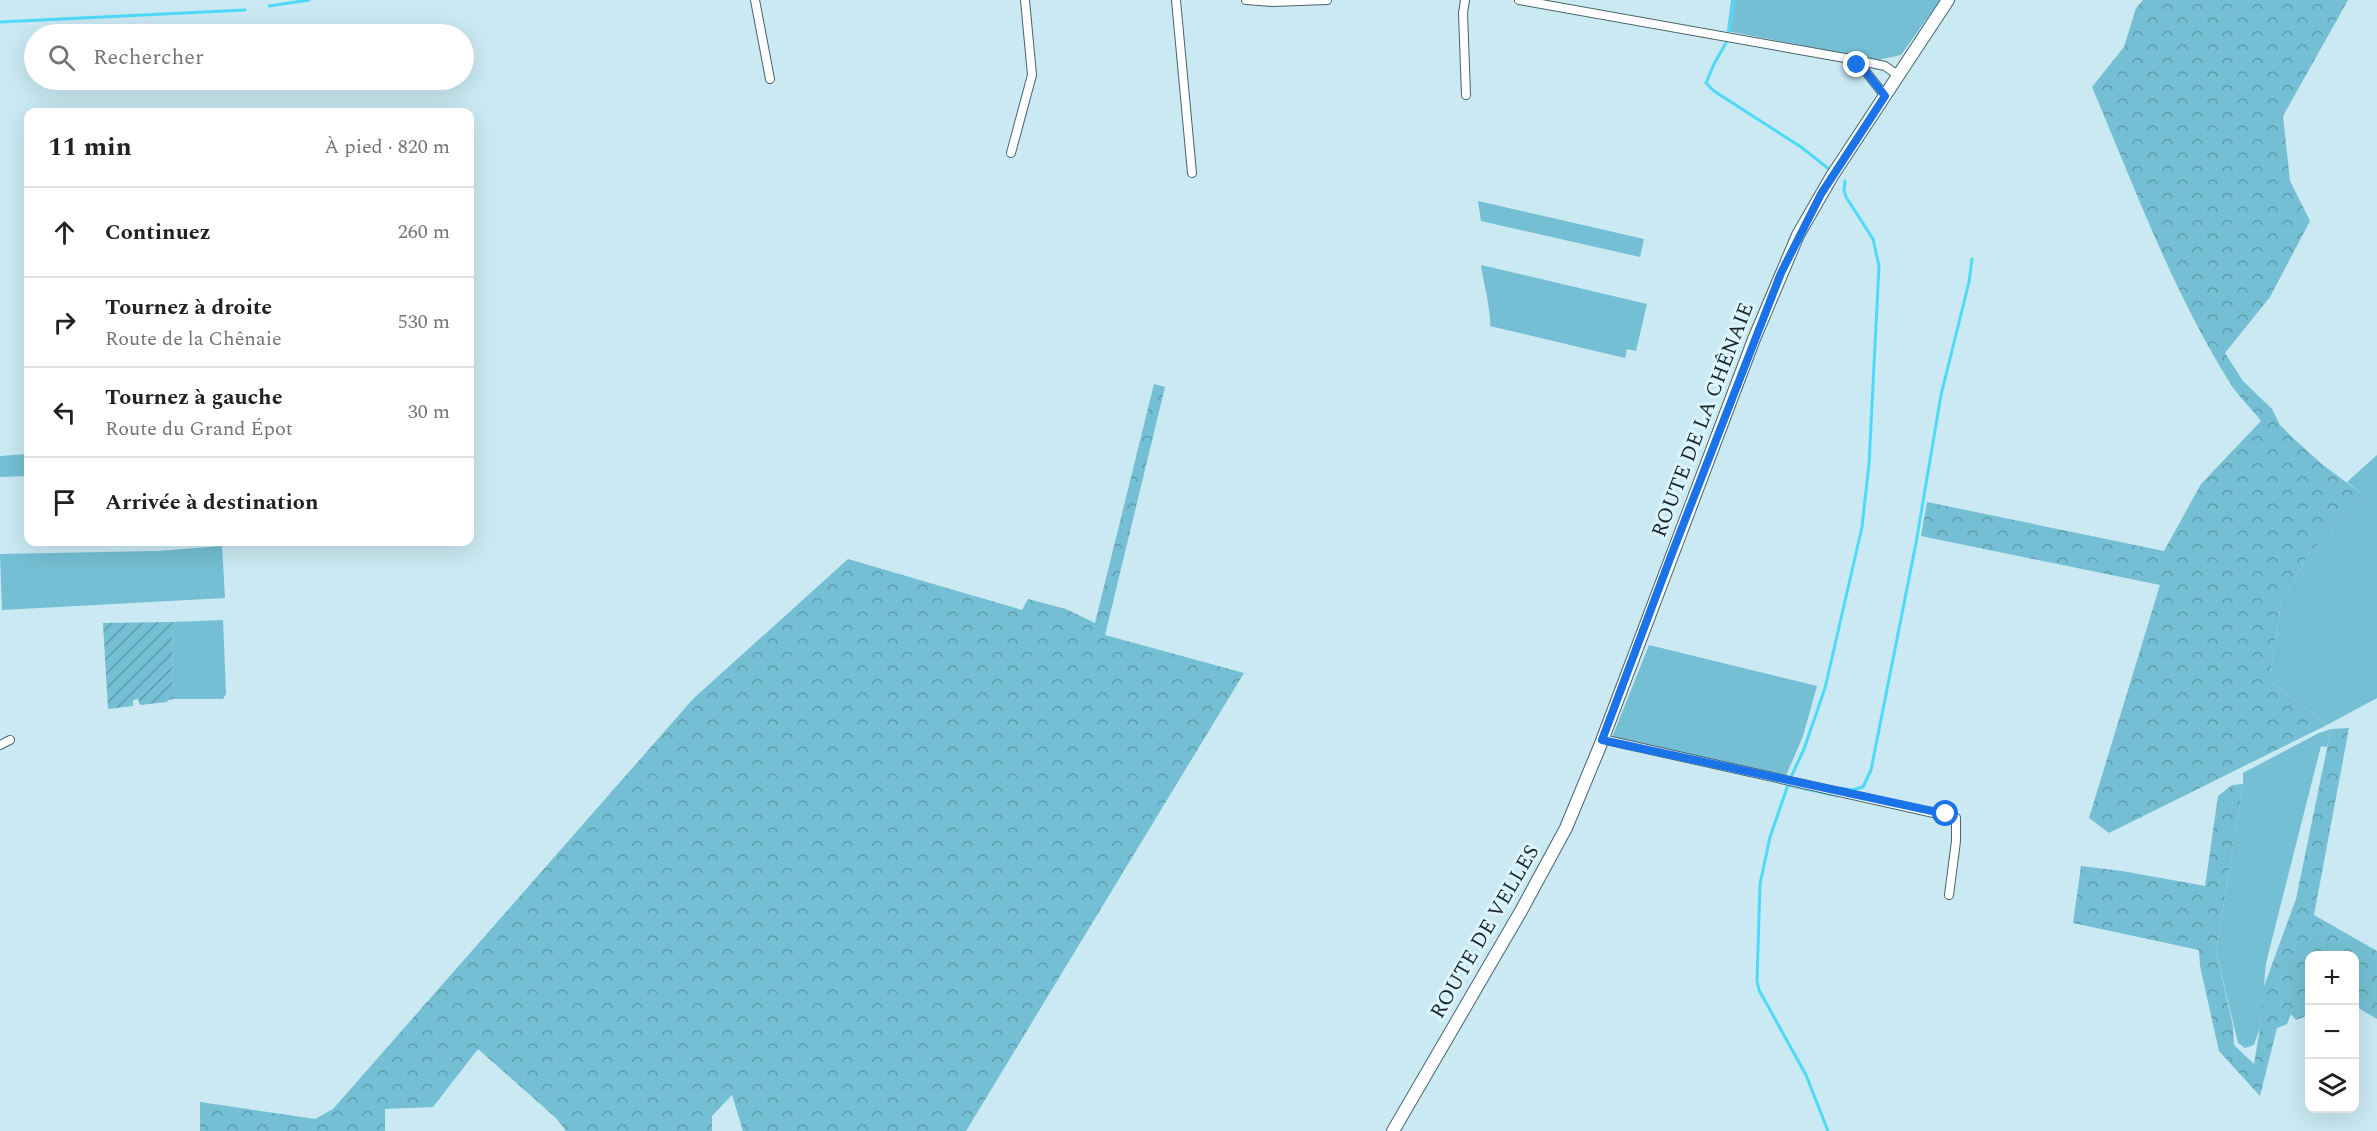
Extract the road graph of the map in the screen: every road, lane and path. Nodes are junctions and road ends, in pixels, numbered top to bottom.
1 (756, 0) edge
2 (1025, 0) edge
3 (1176, 0) edge
4 (1246, 0) edge
5 (1327, 0) edge
6 (1465, 0) edge
7 (1519, 0) edge
8 (1948, 0) edge
9 (1844, 59) junction
10 (1899, 76) junction
11 (770, 79) dead end
12 (1466, 94) dead end
13 (1885, 96) junction
14 (1011, 153) dead end
15 (1192, 173) dead end
16 (10, 740) dead end
17 (1601, 743) junction
18 (0, 745) edge
19 (1949, 896) dead end
20 (1393, 1131) edge

1 - 11 street
2 - 14 street
3 - 15 street
4 - 5 street
6 - 12 street
7 - 9 street
8 - 10 main road, ROUTE DE LA CHÊNAIE
9 - 10 street
9 - 13 street
10 - 13 main road, ROUTE DE LA CHÊNAIE
13 - 17 main road, ROUTE DE LA CHÊNAIE
16 - 18 street
17 - 19 street
17 - 20 main road, ROUTE DE VELLES

